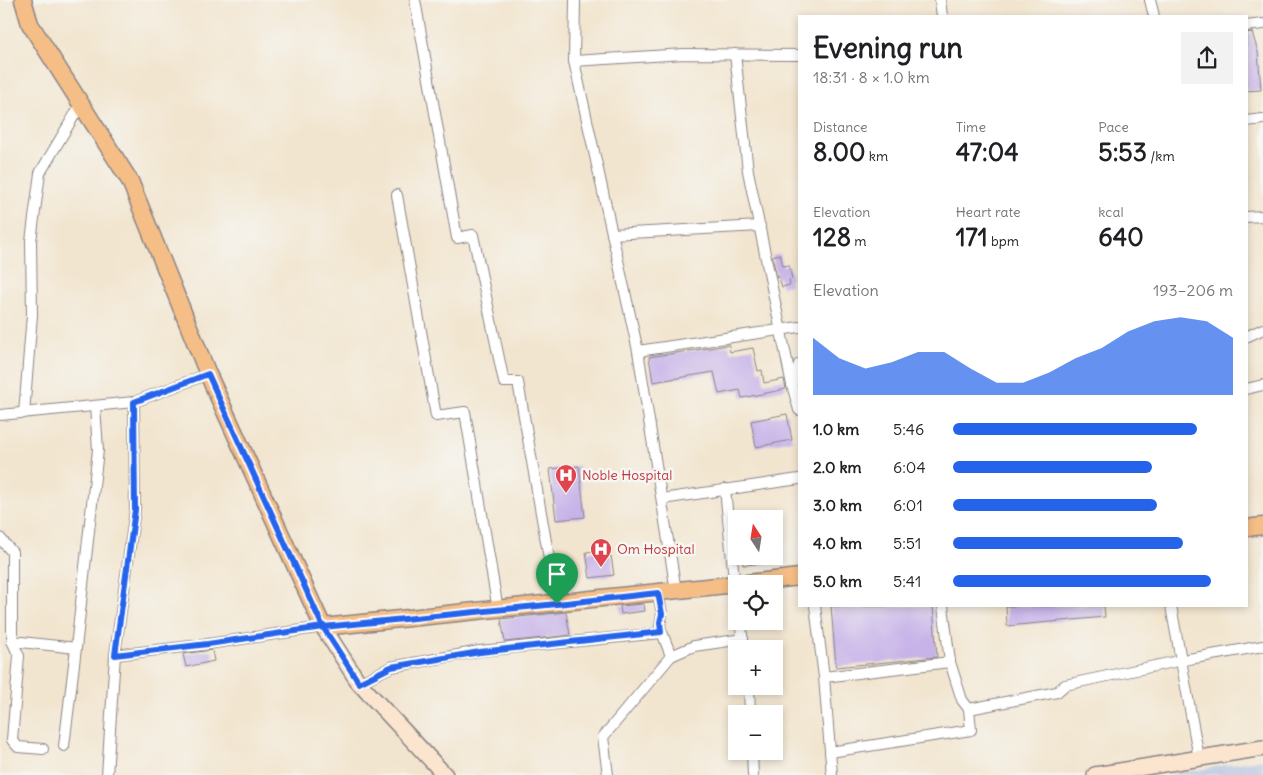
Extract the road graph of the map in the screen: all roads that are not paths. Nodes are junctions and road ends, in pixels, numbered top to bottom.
1 (23, 0) edge
2 (415, 0) edge
3 (575, 0) edge
4 (940, 0) edge
5 (1150, 0) edge
6 (942, 15) edge
7 (1154, 15) edge
8 (1263, 24) edge
9 (1248, 26) edge
10 (735, 54) junction
11 (798, 55) edge
12 (574, 61) junction
13 (81, 104) junction
14 (1263, 119) edge
15 (1248, 121) edge
16 (397, 195) dead end
17 (1263, 216) edge
18 (1248, 217) edge
19 (760, 226) junction
20 (612, 234) junction
21 (798, 327) edge
22 (781, 329) junction
23 (1263, 329) edge
24 (1248, 336) edge
25 (638, 351) junction
26 (798, 367) edge
27 (208, 374) junction
28 (792, 385) junction
29 (1263, 385) edge
30 (1248, 389) edge
31 (134, 402) junction
32 (94, 406) junction
33 (798, 406) edge
34 (24, 413) junction
35 (0, 415) edge
36 (798, 479) edge
37 (724, 489) junction
38 (662, 498) junction
39 (1263, 526) edge
40 (1248, 528) edge
41 (0, 538) edge
42 (734, 575) edge
43 (798, 577) edge
44 (783, 580) edge
45 (728, 588) edge
46 (676, 591) junction
47 (658, 593) junction
48 (557, 604) junction
49 (815, 607) edge
50 (943, 607) edge
51 (1171, 607) edge
52 (498, 610) junction
53 (323, 627) junction
54 (661, 632) junction
55 (12, 642) junction
56 (728, 645) edge
57 (1263, 646) edge
58 (76, 648) junction
59 (115, 655) junction
60 (671, 656) junction
61 (1183, 660) junction
62 (950, 662) junction
63 (824, 677) junction
64 (359, 683) junction
65 (969, 709) junction
66 (64, 746) dead end
67 (1263, 748) edge
68 (43, 749) dead end
69 (830, 752) junction
70 (1199, 758) junction
71 (752, 760) edge
72 (107, 775) edge
73 (445, 775) edge
74 (608, 775) edge
75 (753, 775) edge
76 (832, 775) edge
77 (1094, 775) edge

1 - 13 main road
2 - 48 street
3 - 12 street
4 - 6 street
5 - 7 street
8 - 9 street
10 - 11 street
10 - 12 street
10 - 19 street
12 - 20 street
13 - 27 main road
13 - 34 street
14 - 15 street
16 - 52 street
17 - 18 street
19 - 20 street
19 - 22 street
20 - 25 street
21 - 22 street
22 - 25 street
22 - 28 street
23 - 24 street
25 - 38 street
26 - 28 street
27 - 31 street
27 - 53 main road
28 - 33 street
29 - 30 street
31 - 32 street
31 - 59 street
32 - 34 street
32 - 58 street
34 - 35 street
36 - 37 street
37 - 38 street
37 - 42 street
38 - 46 street
39 - 40 main road
41 - 55 street
43 - 44 main road
45 - 46 main road
46 - 47 main road
47 - 48 main road
47 - 54 street
48 - 52 main road
49 - 63 street
50 - 62 street
51 - 61 street
52 - 53 main road
53 - 59 street
53 - 64 street
54 - 60 street
54 - 64 street
55 - 58 street
55 - 68 street
56 - 60 street
57 - 61 street
58 - 66 street
59 - 72 street
60 - 74 street
61 - 65 street
61 - 70 street
62 - 63 street
62 - 65 street
63 - 69 street
64 - 73 street
65 - 69 street
67 - 70 street
69 - 76 street
70 - 77 street
71 - 75 street

